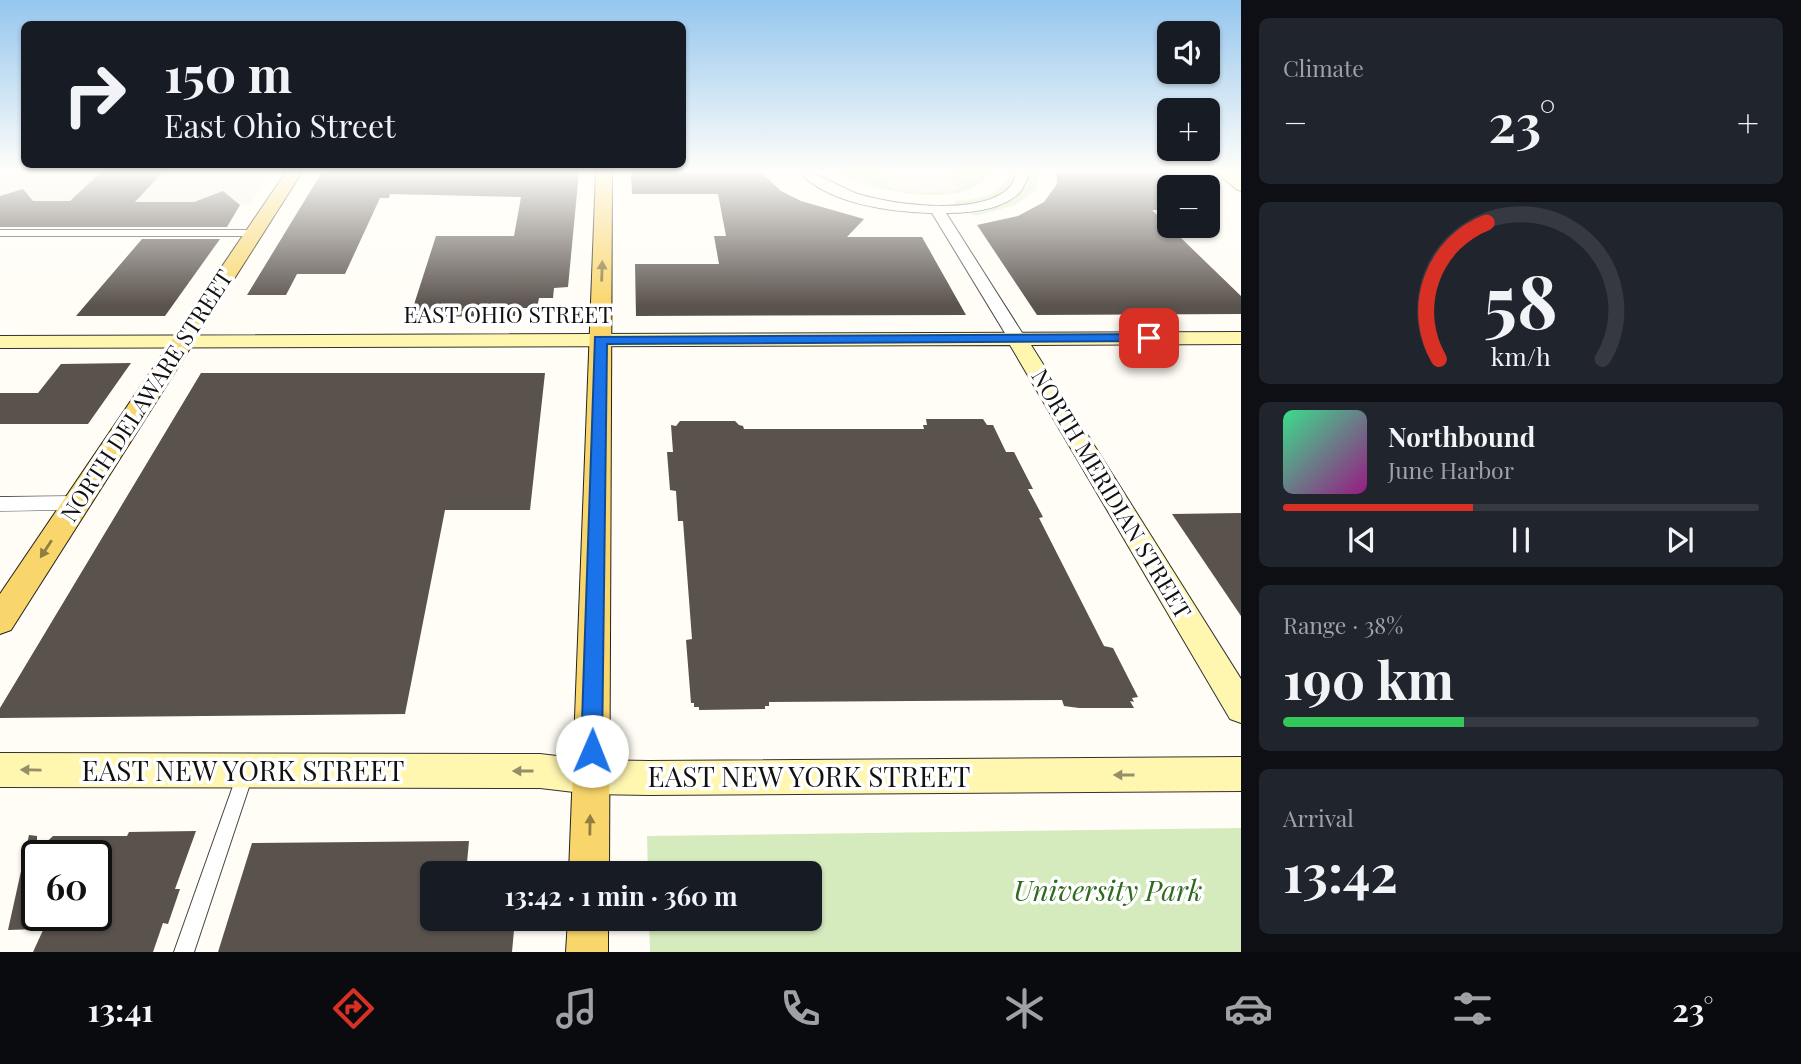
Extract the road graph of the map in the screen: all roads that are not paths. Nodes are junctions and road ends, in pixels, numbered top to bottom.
1 (265, 216) edge
2 (603, 216) edge
3 (941, 216) edge
4 (0, 233) edge
5 (254, 233) junction
6 (1241, 338) edge
7 (1017, 339) junction
8 (600, 340) junction
9 (183, 341) junction
10 (0, 342) edge
11 (76, 503) junction
12 (0, 504) edge
13 (0, 620) edge
14 (1241, 708) edge
15 (0, 769) edge
16 (246, 772) junction
17 (1241, 774) edge
18 (591, 777) junction
19 (589, 861) edge
20 (588, 931) edge
21 (184, 952) edge
22 (587, 952) edge

1 - 5 main road, NORTH DELAWARE STREET
8 -> 2 main road
3 - 7 street, NORTH MERIDIAN STREET
4 - 5 street
5 - 9 main road, NORTH DELAWARE STREET
6 - 7 main road, EAST OHIO STREET
7 - 8 main road, EAST OHIO STREET
7 - 14 main road, NORTH MERIDIAN STREET
8 - 9 main road, EAST OHIO STREET
8 - 18 main road
9 - 10 main road, EAST OHIO STREET
9 - 11 main road, NORTH DELAWARE STREET
11 - 12 street
11 -> 13 main road, NORTH DELAWARE STREET
16 -> 15 main road, EAST NEW YORK STREET
18 -> 16 main road, EAST NEW YORK STREET
16 - 21 street
17 -> 18 main road, EAST NEW YORK STREET
19 -> 18 main road
20 - 22 main road

